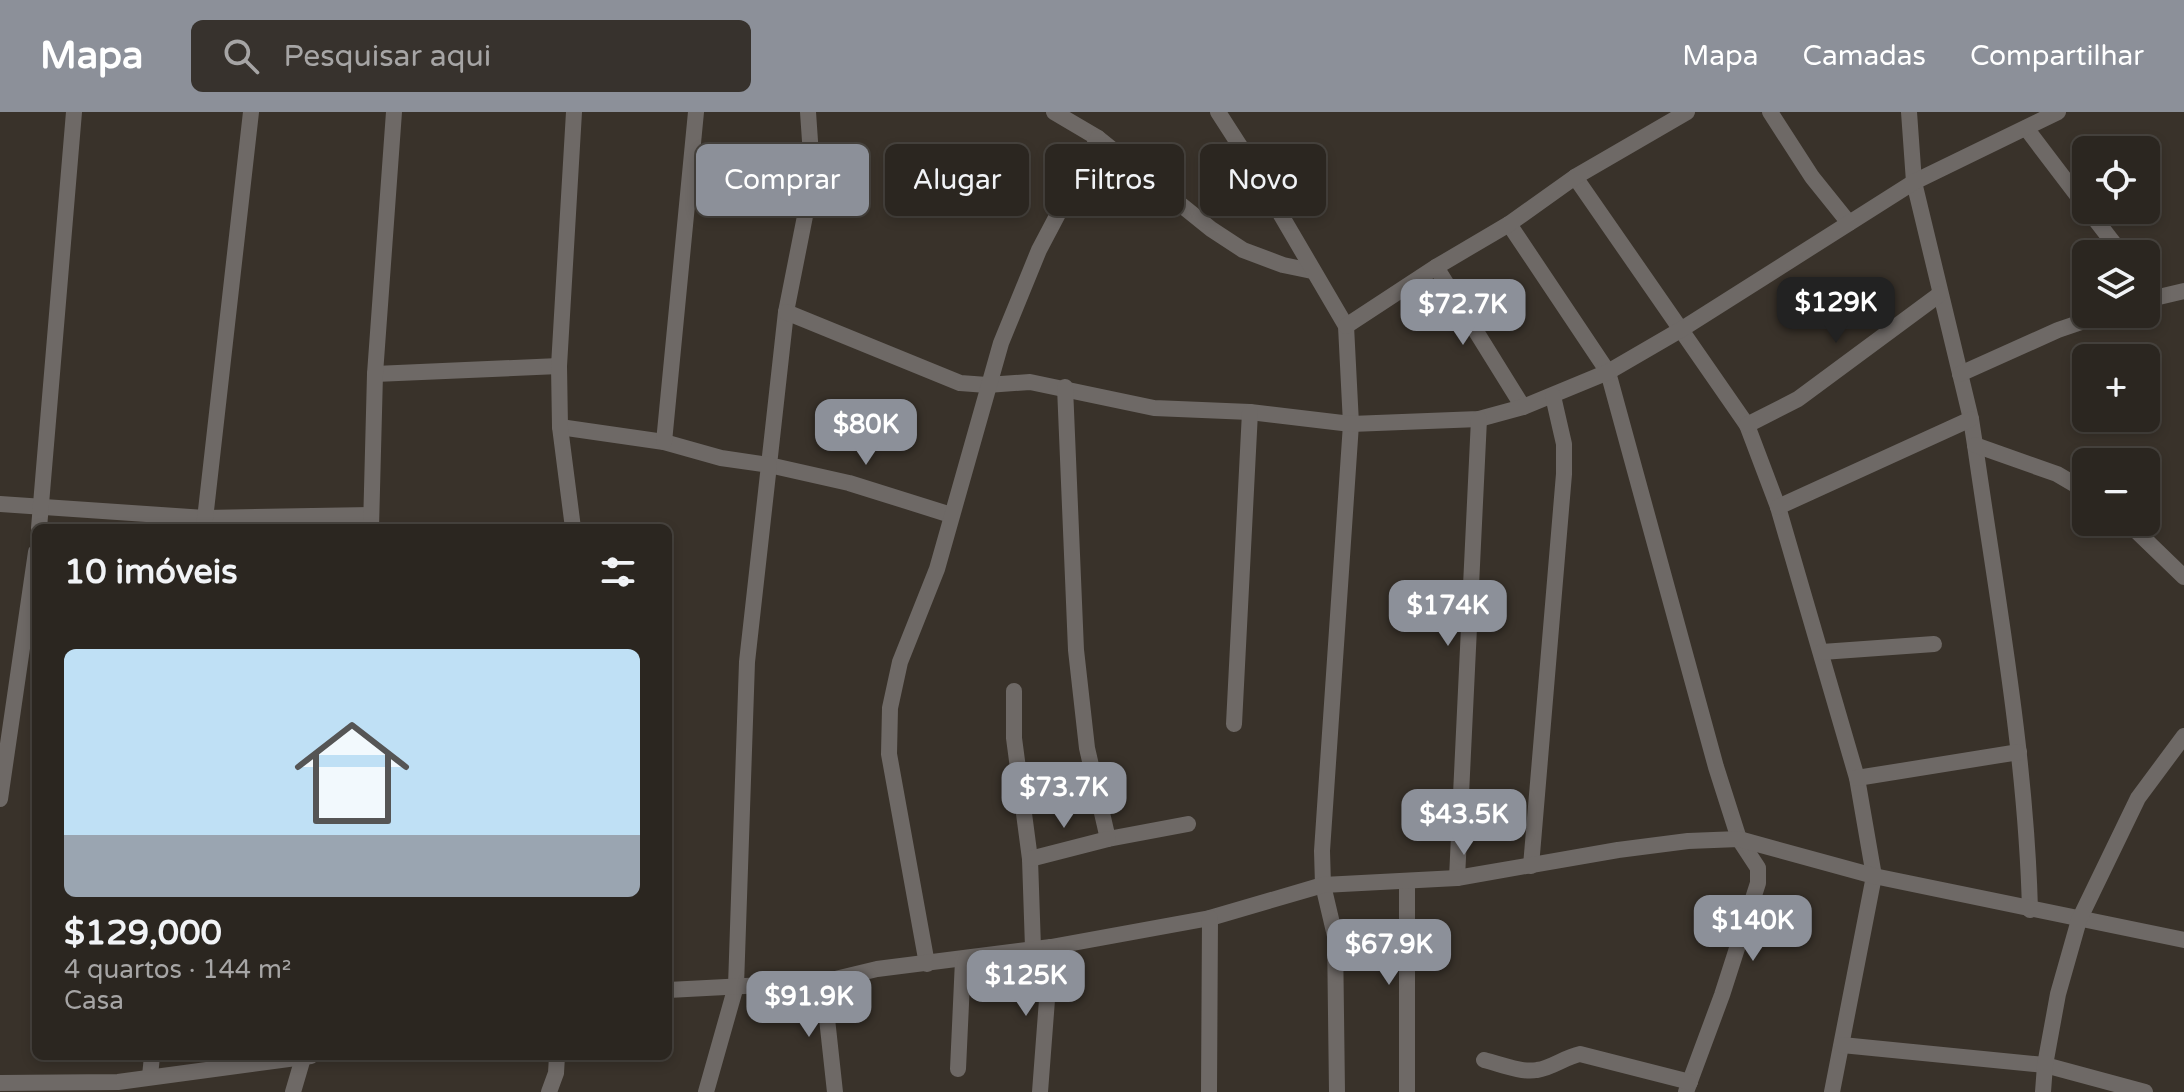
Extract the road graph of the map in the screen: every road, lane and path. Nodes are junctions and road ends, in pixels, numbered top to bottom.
1 (74, 112) edge
2 (251, 112) edge
3 (394, 112) edge
4 (574, 112) edge
5 (696, 112) edge
6 (808, 112) edge
7 (1054, 112) edge
8 (1218, 112) edge
9 (1687, 112) edge
10 (1770, 112) edge
11 (1909, 112) edge
12 (2050, 114) edge
13 (2026, 128) junction
14 (1098, 138) junction
15 (1575, 177) junction
16 (1914, 182) junction
17 (2072, 188) edge
18 (1849, 223) junction
19 (1509, 224) junction
20 (2099, 224) edge
21 (2111, 240) edge
22 (1436, 267) junction
23 (1312, 271) junction
24 (2184, 291) edge
25 (2160, 293) edge
26 (1940, 294) junction
27 (786, 312) junction
28 (2072, 325) edge
29 (1346, 326) junction
30 (1682, 329) junction
31 (559, 366) junction
32 (1608, 372) junction
33 (375, 374) junction
34 (1960, 374) junction
35 (987, 385) junction
36 (1065, 387) junction
37 (1553, 396) junction
38 (1523, 407) junction
39 (1250, 412) junction
40 (1479, 419) junction
41 (1971, 419) junction
42 (1351, 424) junction
43 (1747, 425) junction
44 (560, 427) junction
45 (664, 442) junction
46 (1975, 445) junction
47 (769, 465) junction
48 (2072, 484) edge
49 (0, 504) edge
50 (42, 507) junction
51 (1778, 507) junction
52 (951, 515) junction
53 (371, 521) edge
54 (204, 523) edge
55 (40, 524) edge
56 (572, 524) edge
57 (2142, 536) edge
58 (2184, 577) edge
59 (32, 579) edge
60 (1934, 644) dead end
61 (1822, 652) junction
62 (1014, 691) dead end
63 (1234, 724) dead end
64 (2184, 736) edge
65 (2019, 752) junction
66 (1857, 778) junction
67 (0, 799) edge
68 (1188, 824) dead end
69 (1108, 839) junction
70 (1739, 839) junction
71 (1030, 859) junction
72 (1531, 866) junction
73 (1874, 876) junction
74 (1457, 878) junction
75 (1407, 881) junction
76 (1323, 885) junction
77 (2030, 910) junction
78 (1210, 918) junction
79 (2079, 920) junction
80 (2184, 940) edge
81 (1051, 947) junction
82 (1033, 948) junction
83 (963, 960) junction
84 (927, 964) junction
85 (823, 982) junction
86 (736, 986) junction
87 (672, 990) edge
88 (1842, 1045) junction
89 (152, 1060) edge
90 (282, 1060) edge
91 (306, 1060) edge
92 (557, 1060) edge
93 (1484, 1060) dead end
94 (2045, 1065) junction
95 (958, 1069) dead end
96 (150, 1076) junction
97 (9, 1086) edge
98 (117, 1087) edge
99 (1688, 1087) edge
100 (293, 1092) edge
101 (549, 1092) edge
102 (706, 1092) edge
103 (835, 1092) edge
104 (1040, 1092) edge
105 (1209, 1092) edge
106 (1337, 1092) edge
107 (1407, 1092) edge
108 (1832, 1092) edge
109 (2043, 1092) edge
110 (2145, 1092) edge

1 - 50 street
2 - 54 street
3 - 33 street
4 - 31 street
5 - 45 street
6 - 27 street
7 - 14 street
8 - 23 street
9 - 15 street
10 - 18 street
11 - 16 street
12 - 13 street
13 - 16 street
13 - 17 street
14 - 23 street
14 - 35 street
15 - 19 street
15 - 30 street
16 - 18 street
16 - 26 street
18 - 30 street
19 - 22 street
19 - 32 street
20 - 21 street
22 - 29 street
22 - 38 street
23 - 29 street
24 - 25 street
26 - 34 street
26 - 43 street
27 - 35 street
27 - 47 street
28 - 34 street
29 - 42 street
30 - 32 street
30 - 43 street
31 - 33 street
31 - 44 street
32 - 37 street
32 - 70 street
33 - 53 street
34 - 41 street
35 - 36 street
35 - 52 street
36 - 39 street
36 - 69 street
37 - 38 street
37 - 72 street
38 - 40 street
39 - 42 street
39 - 63 street
40 - 42 street
40 - 74 street
41 - 46 street
41 - 51 street
42 - 76 street
43 - 51 street
44 - 45 street
44 - 56 street
45 - 47 street
46 - 48 street
46 - 65 street
47 - 52 street
47 - 86 street
49 - 50 street
50 - 54 street
50 - 55 street
51 - 61 street
52 - 84 street
53 - 54 street
57 - 58 street
59 - 67 street
60 - 61 street
61 - 66 street
62 - 71 street
64 - 79 street
65 - 66 street
65 - 77 street
66 - 73 street
68 - 69 street
69 - 71 street
70 - 72 street
70 - 73 street
70 - 99 street
71 - 82 street
72 - 74 street
73 - 77 street
73 - 88 street
74 - 75 street
75 - 76 street
75 - 107 street
76 - 78 street
76 - 106 street
77 - 79 street
78 - 81 street
78 - 105 street
79 - 80 street
79 - 94 street
81 - 82 street
81 - 104 street
82 - 83 street
83 - 84 street
83 - 95 street
84 - 85 street
85 - 86 street
85 - 103 street
86 - 87 street
86 - 102 street
88 - 94 street
88 - 108 street
89 - 96 street
90 - 96 street
91 - 100 street
92 - 101 street
93 - 99 street
94 - 109 street
94 - 110 street
96 - 98 street
97 - 98 street

